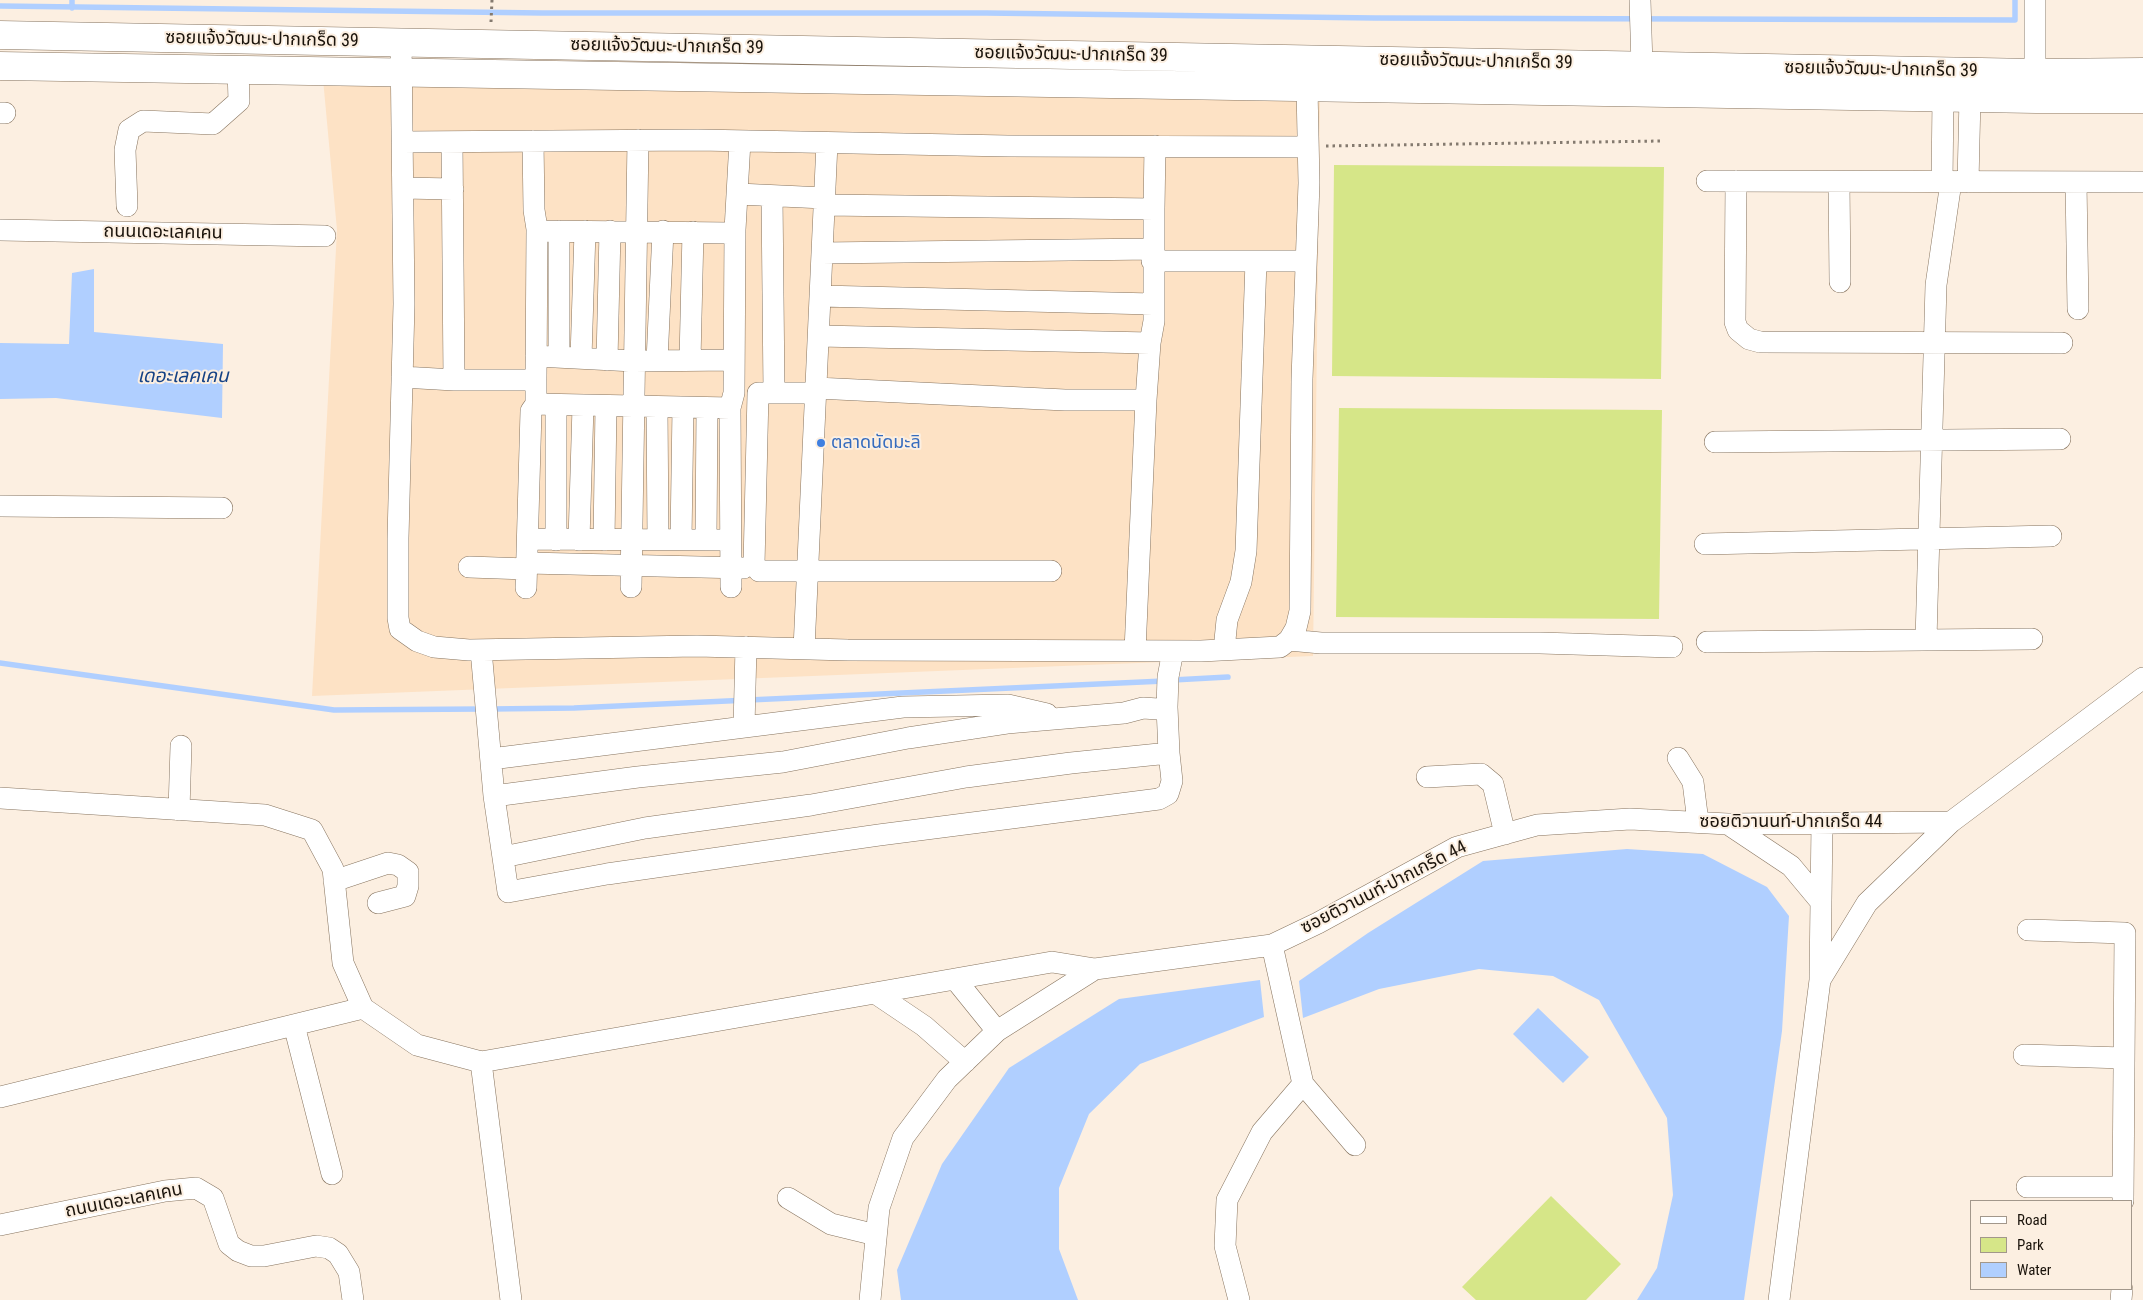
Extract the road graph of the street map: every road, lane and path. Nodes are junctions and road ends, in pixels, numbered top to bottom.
1 (1640, 0) edge
2 (2035, 0) edge
3 (0, 35) edge
4 (401, 42) junction
5 (0, 66) edge
6 (1642, 66) junction
7 (238, 70) junction
8 (2143, 72) edge
9 (402, 73) junction
10 (2035, 86) junction
11 (1307, 88) junction
12 (1943, 98) junction
13 (1970, 98) junction
14 (2143, 99) edge
15 (638, 140) junction
16 (533, 141) junction
17 (740, 141) junction
18 (1661, 141) dead end
19 (402, 142) junction
20 (452, 142) junction
21 (827, 142) junction
22 (1155, 146) junction
23 (1308, 147) junction
24 (1707, 181) dead end
25 (1736, 181) junction
26 (1838, 182) junction
27 (1954, 182) junction
28 (2076, 182) junction
29 (2143, 182) edge
30 (402, 188) junction
31 (453, 189) junction
32 (738, 194) junction
33 (772, 196) junction
34 (824, 202) junction
35 (127, 206) dead end
36 (1154, 209) junction
37 (537, 229) junction
38 (0, 230) edge
39 (735, 230) junction
40 (559, 231) junction
41 (585, 231) junction
42 (610, 231) junction
43 (638, 231) junction
44 (663, 231) junction
45 (693, 232) junction
46 (325, 236) dead end
47 (822, 253) junction
48 (1152, 255) junction
49 (1256, 261) junction
50 (1306, 261) junction
51 (1840, 282) dead end
52 (820, 296) junction
53 (1153, 304) junction
54 (2078, 309) dead end
55 (819, 336) junction
56 (1150, 343) junction
57 (1935, 343) junction
58 (2062, 343) dead end
59 (536, 356) junction
60 (558, 357) junction
61 (581, 358) junction
62 (607, 360) junction
63 (657, 360) junction
64 (690, 360) junction
65 (733, 360) junction
66 (634, 361) junction
67 (402, 377) junction
68 (454, 380) junction
69 (536, 380) junction
70 (816, 390) junction
71 (766, 392) junction
72 (732, 400) junction
73 (1146, 400) junction
74 (546, 404) junction
75 (583, 406) junction
76 (606, 406) junction
77 (633, 407) junction
78 (657, 408) junction
79 (683, 408) junction
80 (707, 409) junction
81 (2060, 439) dead end
82 (1932, 440) junction
83 (1715, 442) dead end
84 (0, 506) edge
85 (222, 508) dead end
86 (2051, 536) dead end
87 (706, 538) junction
88 (528, 539) junction
89 (658, 539) junction
90 (681, 539) junction
91 (1929, 539) junction
92 (556, 540) junction
93 (579, 540) junction
94 (604, 540) junction
95 (632, 540) junction
96 (730, 540) junction
97 (1705, 544) dead end
98 (469, 567) dead end
99 (757, 568) junction
100 (1051, 570) dead end
101 (807, 571) junction
102 (527, 573) junction
103 (631, 577) junction
104 (731, 578) junction
105 (2032, 639) dead end
106 (1289, 640) junction
107 (1926, 640) junction
108 (1707, 642) dead end
109 (746, 647) junction
110 (1672, 647) dead end
111 (804, 649) junction
112 (481, 650) junction
113 (1135, 650) junction
114 (1224, 650) junction
115 (1173, 651) junction
116 (2143, 678) edge
117 (1167, 693) junction
118 (1063, 717) junction
119 (744, 719) junction
120 (181, 746) dead end
121 (1168, 753) junction
122 (1678, 758) dead end
123 (492, 759) junction
124 (1428, 777) dead end
125 (494, 796) junction
126 (0, 798) edge
127 (179, 810) junction
128 (1698, 822) junction
129 (1822, 822) junction
130 (1952, 822) junction
131 (1728, 824) junction
132 (1505, 834) junction
133 (503, 857) junction
134 (334, 882) junction
135 (1821, 902) junction
136 (378, 903) dead end
137 (2028, 930) dead end
138 (1272, 945) junction
139 (1094, 969) junction
140 (955, 979) junction
141 (1820, 980) junction
142 (875, 993) junction
143 (363, 1008) junction
144 (294, 1025) junction
145 (997, 1031) junction
146 (2024, 1055) dead end
147 (2124, 1058) junction
148 (481, 1062) junction
149 (964, 1062) junction
150 (1303, 1084) junction
151 (0, 1097) edge
152 (1355, 1145) dead end
153 (332, 1174) dead end
154 (2027, 1186) dead end
155 (2123, 1194) edge
156 (788, 1198) dead end
157 (0, 1225) edge
158 (876, 1235) junction
159 (353, 1300) edge
160 (511, 1300) edge
161 (870, 1300) edge
162 (1239, 1300) edge
163 (1780, 1300) edge

1 - 6 street
2 - 10 street
3 - 4 main road, ซอยแจ้งวัฒนะ-ปากเกร็ด 39
4 - 6 main road, ซอยแจ้งวัฒนะ-ปากเกร็ด 39
4 - 9 street
5 - 7 main road, ซอยแจ้งวัฒนะ-ปากเกร็ด 39
6 - 10 main road, ซอยแจ้งวัฒนะ-ปากเกร็ด 39
7 - 9 main road, ซอยแจ้งวัฒนะ-ปากเกร็ด 39
7 - 35 street
8 - 10 main road, ซอยแจ้งวัฒนะ-ปากเกร็ด 39
9 - 11 main road, ซอยแจ้งวัฒนะ-ปากเกร็ด 39
9 - 19 street
10 - 13 main road, ซอยแจ้งวัฒนะ-ปากเกร็ด 39
10 - 14 main road, ซอยแจ้งวัฒนะ-ปากเกร็ด 39
11 - 12 main road, ซอยแจ้งวัฒนะ-ปากเกร็ด 39
11 - 23 street
12 - 13 main road, ซอยแจ้งวัฒนะ-ปากเกร็ด 39
12 - 27 street
13 - 27 street
15 - 16 street
15 - 17 street
15 - 43 street
16 - 20 street
16 - 37 street
17 - 21 street
17 - 32 street
18 - 23 path
19 - 20 street
19 - 30 street
20 - 31 street
21 - 22 street
21 - 34 street
22 - 23 street
22 - 36 street
23 - 50 street
24 - 25 street
25 - 26 street
25 - 57 street
26 - 27 street
26 - 51 street
27 - 28 street
27 - 57 street
28 - 29 street
28 - 54 street
30 - 31 street
30 - 67 street
31 - 68 street
32 - 33 street
32 - 39 street
33 - 34 street
33 - 71 street
34 - 36 street
34 - 47 street
36 - 48 street
37 - 40 street
37 - 59 street
38 - 46 street, ถนนเดอะเลคเคน
39 - 45 street
39 - 65 street
40 - 41 street
40 - 60 street
41 - 42 street
41 - 61 street
42 - 43 street
42 - 62 street
43 - 44 street
43 - 66 street
44 - 45 street
44 - 63 street
45 - 64 street
47 - 48 street
47 - 52 street
48 - 49 street
48 - 53 street
49 - 50 street
49 - 114 street
50 - 106 street
52 - 53 street
52 - 55 street
53 - 56 street
55 - 56 street
55 - 70 street
56 - 73 street
57 - 58 street
57 - 82 street
59 - 60 street
59 - 69 street
60 - 61 street
61 - 62 street
62 - 66 street
63 - 64 street
63 - 66 street
64 - 65 street
65 - 72 street
66 - 77 street
67 - 68 street
67 - 112 street
68 - 69 street
69 - 74 street
70 - 71 street
70 - 73 street
70 - 101 street
71 - 72 street
71 - 99 street
72 - 80 street
72 - 96 street
73 - 113 street
74 - 75 street
74 - 88 street
74 - 92 street
75 - 76 street
75 - 93 street
76 - 77 street
76 - 94 street
77 - 78 street
77 - 95 street
78 - 79 street
78 - 89 street
79 - 80 street
79 - 90 street
80 - 87 street
81 - 82 street
82 - 83 street
82 - 91 street
84 - 85 street
86 - 91 street
87 - 90 street
87 - 96 street
88 - 92 street
88 - 102 street
89 - 90 street
89 - 95 street
91 - 97 street
91 - 107 street
92 - 93 street
93 - 94 street
94 - 95 street
95 - 103 street
96 - 104 street
98 - 102 street
99 - 101 street
99 - 104 street
100 - 101 street
101 - 111 street
102 - 103 street
103 - 104 street
105 - 107 street
106 - 110 street
106 - 114 street
107 - 108 street
109 - 111 street
109 - 112 street
109 - 119 street
111 - 113 street
112 - 123 street
113 - 115 street
114 - 115 street
115 - 117 street
116 - 130 street
117 - 118 street
117 - 121 street
118 - 119 street
118 - 125 street
119 - 123 street
120 - 127 street
121 - 133 street
121 - 133 street
122 - 128 street
123 - 125 street
124 - 132 street
125 - 133 street
126 - 127 street
127 - 134 street
128 - 131 street, ซอยติวานนท์-ปากเกร็ด 44
128 - 132 street, ซอยติวานนท์-ปากเกร็ด 44
129 - 130 street, ซอยติวานนท์-ปากเกร็ด 44
129 - 131 street, ซอยติวานนท์-ปากเกร็ด 44
129 - 135 street
130 - 141 street
131 - 135 street
132 - 138 street, ซอยติวานนท์-ปากเกร็ด 44
134 - 136 street
134 - 143 street
135 - 141 street
137 - 147 street
138 - 139 street, ซอยติวานนท์-ปากเกร็ด 44
138 - 150 street
139 - 140 street
139 - 145 street, ซอยติวานนท์-ปากเกร็ด 44
140 - 142 street
140 - 145 street
141 - 163 street
142 - 148 street
142 - 149 street
143 - 144 street
143 - 148 street
144 - 151 street
144 - 153 street
145 - 149 street, ซอยติวานนท์-ปากเกร็ด 44
146 - 147 street
147 - 155 street
148 - 160 street
149 - 158 street, ซอยติวานนท์-ปากเกร็ด 44
150 - 152 street
150 - 162 street
154 - 155 street
156 - 158 street
157 - 159 street, ถนนเดอะเลคเคน
158 - 161 street, ซอยติวานนท์-ปากเกร็ด 44

